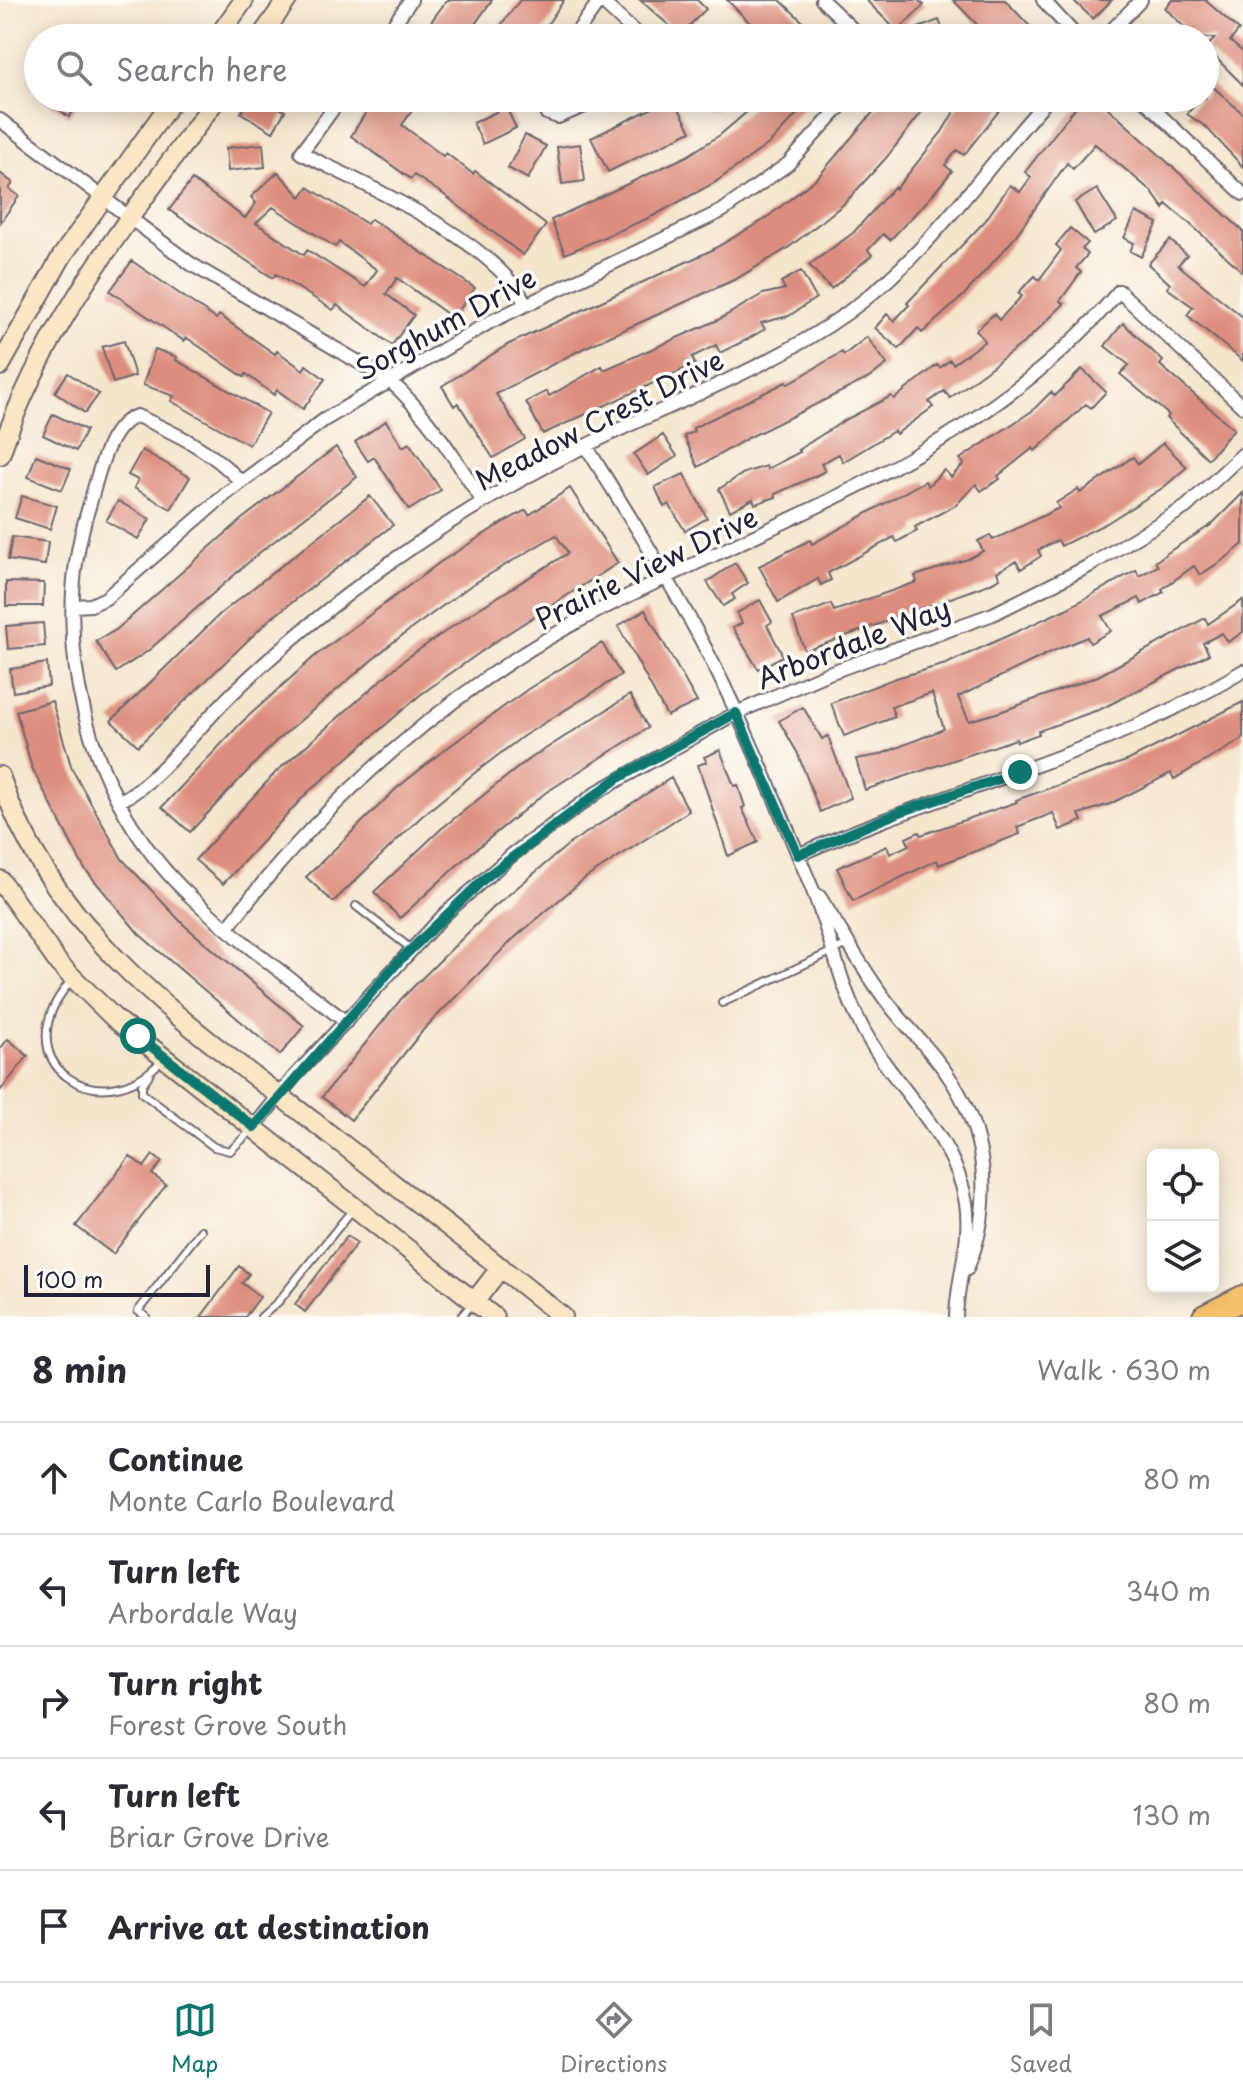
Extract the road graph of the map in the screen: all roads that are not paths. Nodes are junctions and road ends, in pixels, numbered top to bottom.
1 (244, 0) edge
2 (287, 0) edge
3 (411, 0) edge
4 (600, 0) edge
5 (822, 0) edge
6 (1043, 0) edge
7 (1141, 0) edge
8 (227, 24) edge
9 (270, 24) edge
10 (394, 24) edge
11 (583, 24) edge
12 (626, 24) edge
13 (847, 24) edge
14 (1065, 24) edge
15 (1118, 24) edge
16 (164, 112) edge
17 (207, 112) edge
18 (331, 112) edge
19 (545, 112) edge
20 (570, 112) edge
21 (835, 112) edge
22 (1036, 112) edge
23 (1157, 112) edge
24 (0, 120) edge
25 (1243, 194) edge
26 (101, 198) junction
27 (130, 219) junction
28 (526, 304) junction
29 (0, 366) edge
30 (389, 380) junction
31 (1243, 407) edge
32 (586, 446) junction
33 (1243, 454) edge
34 (0, 455) edge
35 (241, 482) junction
36 (483, 502) junction
37 (666, 577) junction
38 (74, 606) junction
39 (1243, 671) edge
40 (736, 713) junction
41 (0, 776) edge
42 (120, 801) junction
43 (798, 855) junction
44 (0, 880) edge
45 (811, 884) junction
46 (356, 906) dead end
47 (228, 927) junction
48 (850, 943) junction
49 (410, 948) junction
50 (832, 952) junction
51 (74, 979) junction
52 (722, 1003) dead end
53 (346, 1022) junction
54 (165, 1057) junction
55 (150, 1073) junction
56 (279, 1095) junction
57 (254, 1127) junction
58 (355, 1206) junction
59 (201, 1230) dead end
60 (501, 1267) junction
61 (962, 1283) junction
62 (1243, 1298) edge
63 (475, 1301) junction
64 (146, 1317) edge
65 (261, 1317) edge
66 (461, 1317) edge
67 (494, 1317) edge
68 (563, 1317) edge
69 (956, 1317) edge
70 (1205, 1317) edge

1 - 8 main road
2 - 9 main road
3 - 10 street
4 - 11 street
4 - 12 street
5 - 13 street
6 - 14 street
7 - 15 street
16 - 26 main road
17 - 27 main road
18 - 28 street
19 - 20 street
21 - 28 street, Sorghum Drive
22 - 32 street, Meadow Crest Drive
23 - 25 street
24 - 26 street
26 - 27 street
26 - 29 main road
27 - 30 street
27 - 34 main road
28 - 30 street, Sorghum Drive
30 - 35 street, Sorghum Drive
30 - 36 street
31 - 37 street, Prairie View Drive
32 - 36 street, Meadow Crest Drive
32 - 37 street
33 - 40 street, Arbordale Way
35 - 38 street, Sorghum Drive
35 - 38 street
36 - 42 street, Meadow Crest Drive
37 - 40 street
37 - 47 street, Prairie View Drive
38 - 42 street
39 - 43 street
40 - 43 street
40 - 49 street, Arbordale Way
41 - 56 main road
42 - 47 street
43 - 45 street
44 - 51 main road
45 - 48 street
45 - 50 street
46 - 49 lane
47 - 53 street
48 - 50 lane
48 - 61 street
49 - 53 street, Arbordale Way
50 - 52 lane
50 - 61 street
51 - 54 main road
51 - 55 lane
53 - 56 street, Arbordale Way
54 - 55 lane
54 - 57 main road
55 - 57 lane
56 - 57 street, Arbordale Way
56 - 60 main road
57 - 58 main road
58 - 63 main road
58 - 65 lane
59 - 64 lane
60 - 63 main road
60 - 68 main road
61 - 69 street
62 - 70 highway
63 - 66 lane
63 - 67 main road

